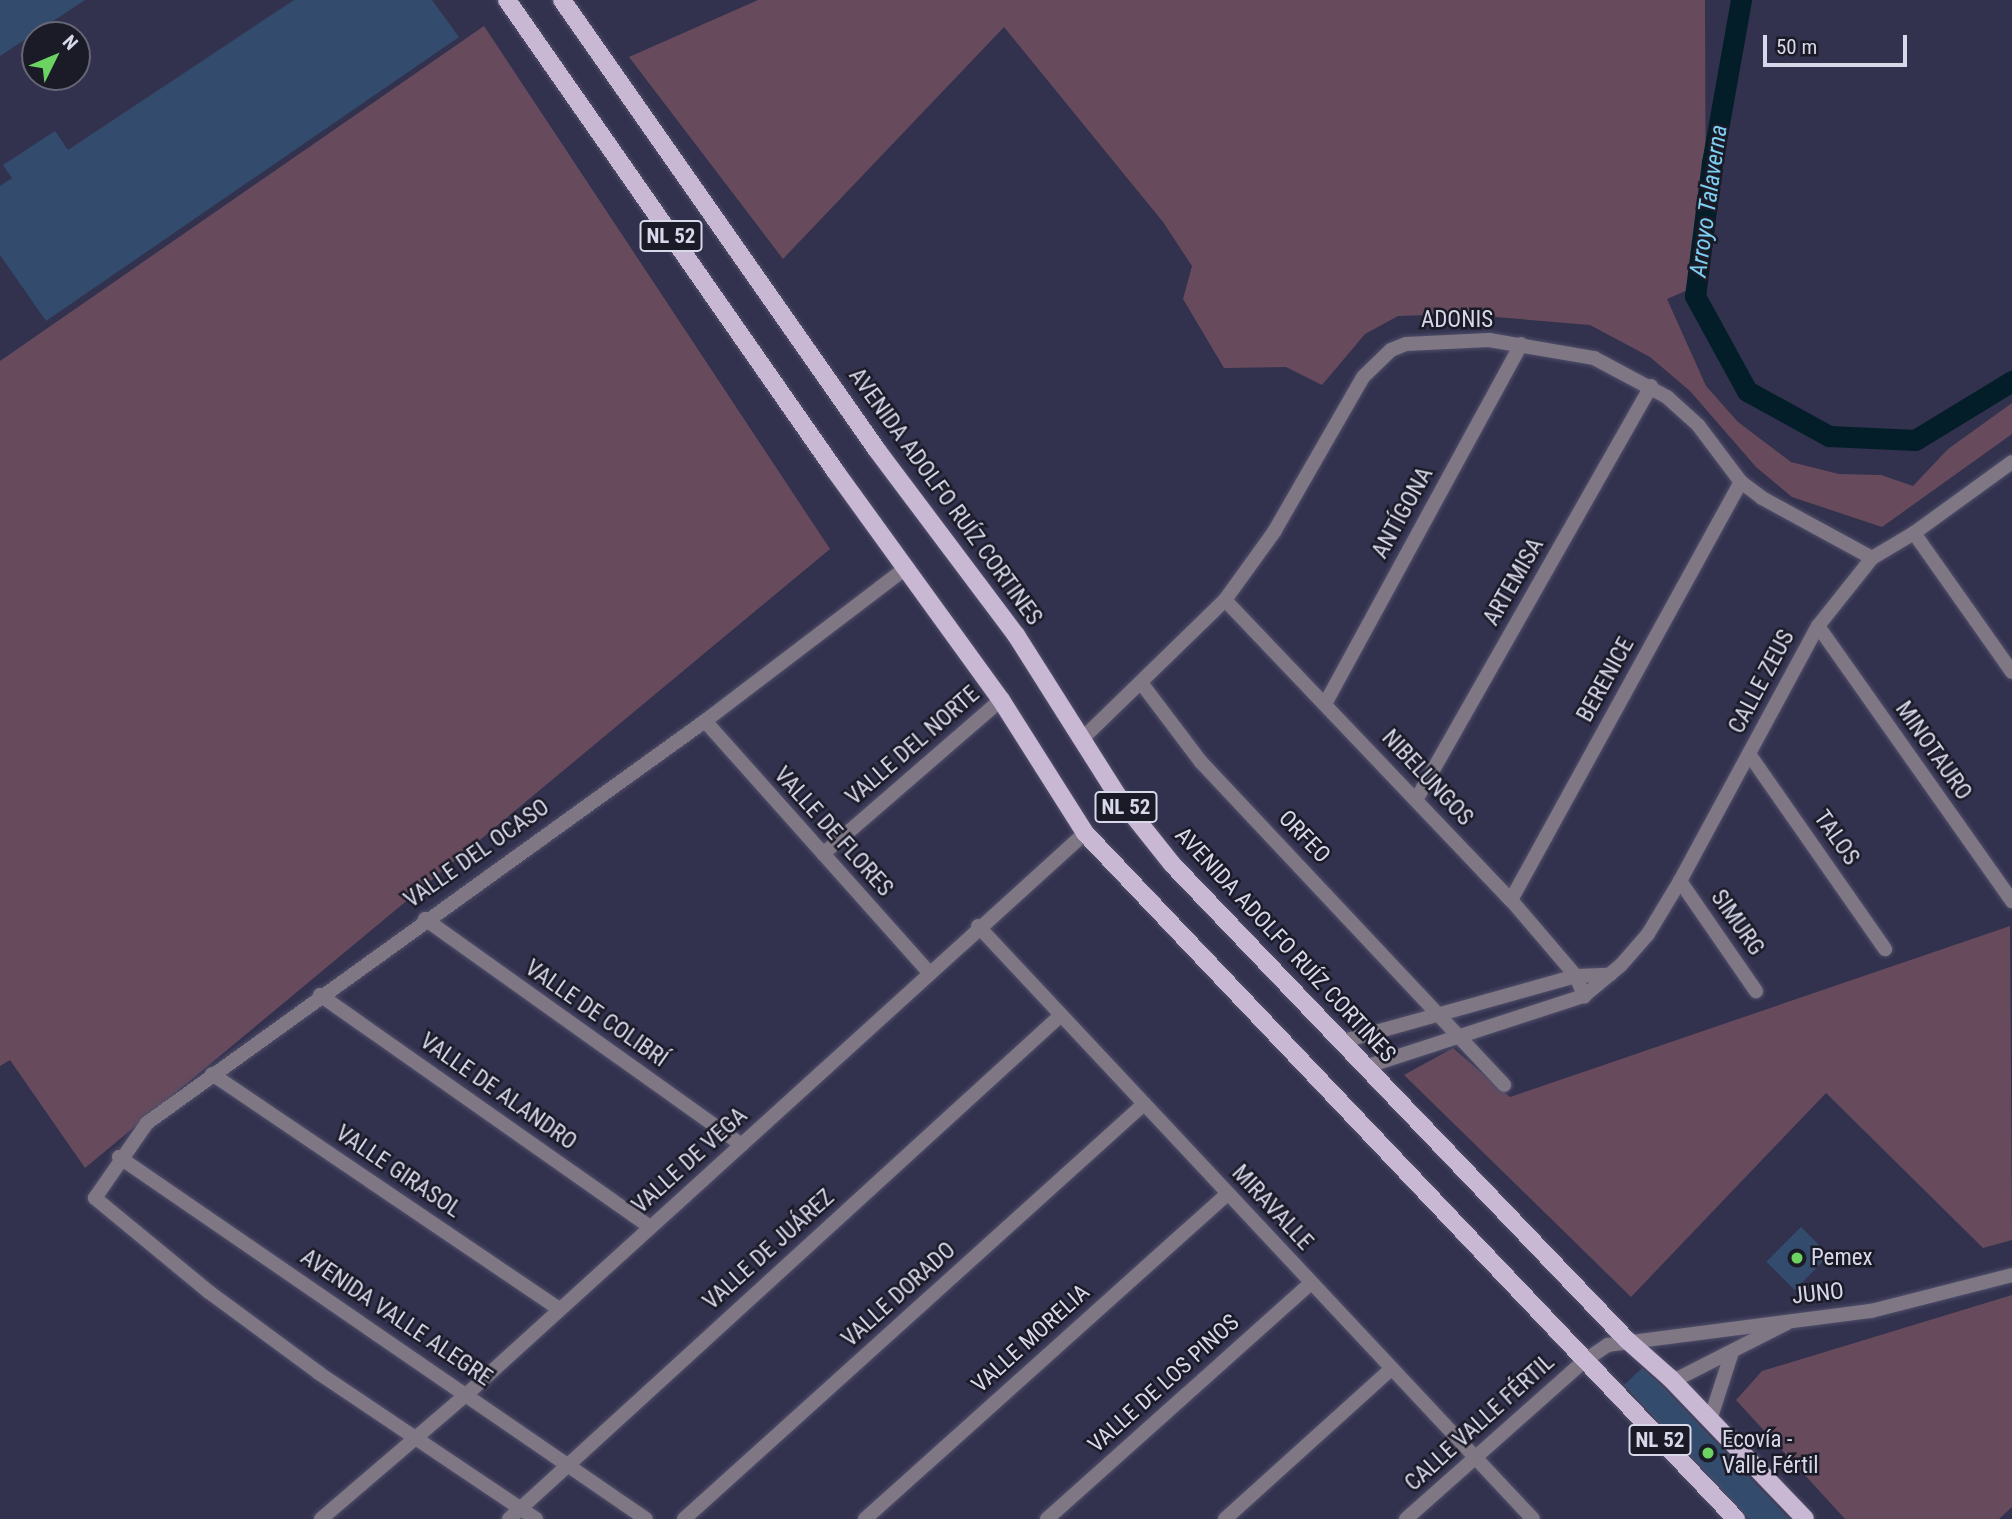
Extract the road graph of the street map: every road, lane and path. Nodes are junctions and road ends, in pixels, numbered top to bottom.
1 (507, 0) edge
2 (562, 0) edge
3 (1521, 344) junction
4 (1651, 386) junction
5 (2012, 462) edge
6 (1741, 482) junction
7 (1914, 533) junction
8 (1872, 558) junction
9 (907, 567) junction
10 (1225, 600) junction
11 (1818, 626) junction
12 (2012, 672) edge
13 (1142, 684) junction
14 (1001, 700) junction
15 (1325, 704) junction
16 (705, 721) junction
17 (1081, 740) junction
18 (1749, 754) junction
19 (1416, 800) junction
20 (1085, 832) junction
21 (822, 854) junction
22 (1680, 881) junction
23 (1511, 900) junction
24 (2012, 901) edge
25 (425, 919) junction
26 (978, 926) junction
27 (1885, 949) dead end
28 (929, 972) junction
29 (1610, 975) junction
30 (1576, 976) junction
31 (1756, 991) dead end
32 (320, 995) junction
33 (1584, 996) junction
34 (1441, 1013) junction
35 (1060, 1015) junction
36 (1465, 1039) junction
37 (1340, 1042) junction
38 (1365, 1068) junction
39 (212, 1074) junction
40 (1504, 1085) dead end
41 (1144, 1104) junction
42 (742, 1146) junction
43 (119, 1157) junction
44 (1227, 1194) junction
45 (650, 1227) junction
46 (2012, 1275) edge
47 (1311, 1283) junction
48 (559, 1309) junction
49 (1795, 1319) junction
50 (1627, 1340) junction
51 (1731, 1355) junction
52 (1584, 1361) junction
53 (1391, 1369) junction
54 (1673, 1381) junction
55 (467, 1394) junction
56 (1710, 1420) junction
57 (416, 1438) junction
58 (1474, 1457) junction
59 (568, 1465) junction
60 (521, 1508) junction
61 (321, 1519) edge
62 (509, 1519) edge
63 (536, 1519) edge
64 (646, 1519) edge
65 (684, 1519) edge
66 (865, 1519) edge
67 (1047, 1519) edge
68 (1225, 1519) edge
69 (1406, 1519) edge
70 (1533, 1519) edge
71 (1736, 1519) edge
72 (1805, 1519) edge

1 - 9 main road, NL 52
2 - 17 main road, AVENIDA ADOLFO RUÍZ CORTINES / NL 52
3 - 4 street, ADONIS
3 - 10 street, ADONIS
3 - 15 street, ANTÍGONA
4 - 6 street, ADONIS
4 - 19 street, ARTEMISA
5 - 7 street, CALLE ZEUS
6 - 8 street, ADONIS
6 - 23 street, BERENICE
7 - 8 street, CALLE ZEUS
7 - 12 street
8 - 11 street, CALLE ZEUS
9 - 14 main road, NL 52
9 - 16 street, VALLE DEL OCASO
10 - 13 street, ADONIS
10 - 15 street, NIBELUNGOS
11 - 18 street, CALLE ZEUS
11 - 24 street, MINOTAURO
13 - 17 street, ADONIS
13 - 34 street, ORFEO
14 - 20 main road, NL 52
14 - 21 street, VALLE DEL NORTE
15 - 19 street, NIBELUNGOS
16 - 21 street, VALLE DE FLORES
16 - 25 street, VALLE DEL OCASO
17 - 37 main road, AVENIDA ADOLFO RUÍZ CORTINES / NL 52
18 - 22 street, CALLE ZEUS
18 - 27 street, TALOS
19 - 23 street, NIBELUNGOS
20 - 26 street, VALLE DE VEGA
20 - 52 main road, NL 52
21 - 28 street, VALLE DE FLORES
22 - 29 street, CALLE ZEUS
22 - 31 street, SIMURG
23 - 30 street, NIBELUNGOS
25 - 32 street, VALLE DEL OCASO
25 - 42 street, VALLE DE COLIBRÍ
26 - 28 street, VALLE DE VEGA
26 - 35 street, MIRAVALLE
28 - 42 street, VALLE DE VEGA
29 - 30 street
29 - 33 street, CALLE ZEUS
30 - 33 street, NIBELUNGOS
30 - 34 street
32 - 39 street, VALLE DEL OCASO
32 - 45 street, VALLE DE ALANDRO
33 - 36 street, CALLE ZEUS
34 - 36 street, ORFEO
34 - 37 street
35 - 41 street, MIRAVALLE
35 - 59 street, VALLE DE JUÁREZ
36 - 38 street, CALLE ZEUS
36 - 40 street, ORFEO
37 - 38 main road, AVENIDA ADOLFO RUÍZ CORTINES / NL 52
38 - 50 main road, AVENIDA ADOLFO RUÍZ CORTINES / NL 52
39 - 43 street, VALLE DEL OCASO
39 - 48 street, VALLE GIRASOL
41 - 44 street, MIRAVALLE
41 - 65 street, VALLE DORADO
42 - 45 street, VALLE DE VEGA
43 - 55 street, AVENIDA VALLE ALEGRE
43 - 57 street, VALLE DEL OCASO
44 - 47 street, MIRAVALLE
44 - 66 street, VALLE MORELIA
45 - 48 street, VALLE DE VEGA
46 - 49 street, JUNO
47 - 53 street, MIRAVALLE
47 - 67 street, VALLE DE LOS PINOS
48 - 55 street, VALLE DE VEGA
49 - 50 street, JUNO
49 - 51 street
50 - 52 street, JUNO
50 - 54 main road, AVENIDA ADOLFO RUÍZ CORTINES / NL 52
51 - 54 street
51 - 56 street
52 - 58 street, CALLE VALLE FÉRTIL
52 - 71 main road, NL 52
53 - 58 street, MIRAVALLE
53 - 68 street
54 - 56 main road, AVENIDA ADOLFO RUÍZ CORTINES / NL 52
55 - 57 street, VALLE DE VEGA
55 - 59 street, AVENIDA VALLE ALEGRE
56 - 72 main road, AVENIDA ADOLFO RUÍZ CORTINES / NL 52
57 - 60 street
57 - 61 street, VALLE DE VEGA
58 - 69 street, CALLE VALLE FÉRTIL
58 - 70 street, MIRAVALLE
59 - 60 street, VALLE DE JUÁREZ
59 - 64 street, AVENIDA VALLE ALEGRE
60 - 62 street, VALLE DE JUÁREZ
60 - 63 street

